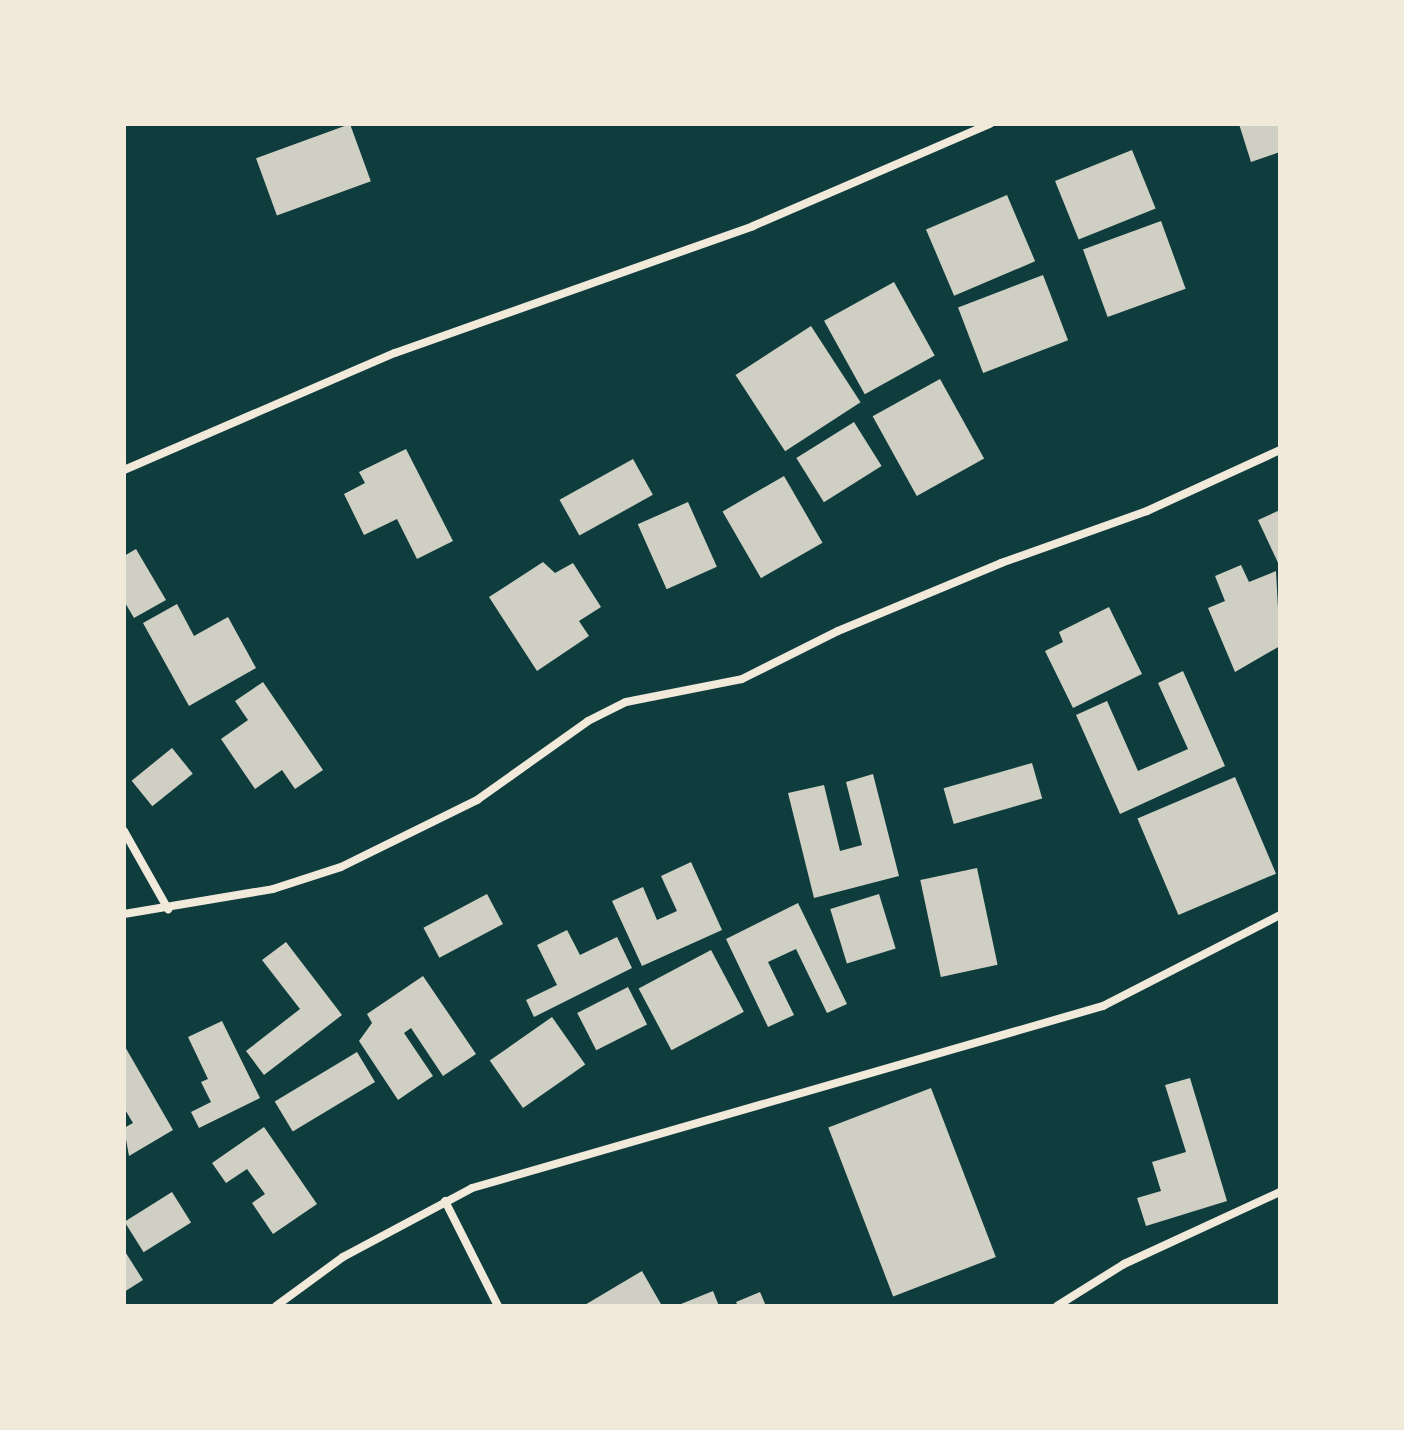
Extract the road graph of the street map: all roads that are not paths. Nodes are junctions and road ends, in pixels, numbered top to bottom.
1 (990, 124) edge
2 (1280, 450) edge
3 (124, 470) edge
4 (124, 831) edge
5 (168, 909) junction
6 (124, 914) edge
7 (1280, 915) edge
8 (1280, 1192) edge
9 (445, 1201) junction
10 (276, 1306) edge
11 (498, 1306) edge
12 (1057, 1306) edge

1 - 3 street
2 - 5 street
4 - 5 street
5 - 6 street
7 - 9 street
8 - 12 street
9 - 10 street
9 - 11 street

